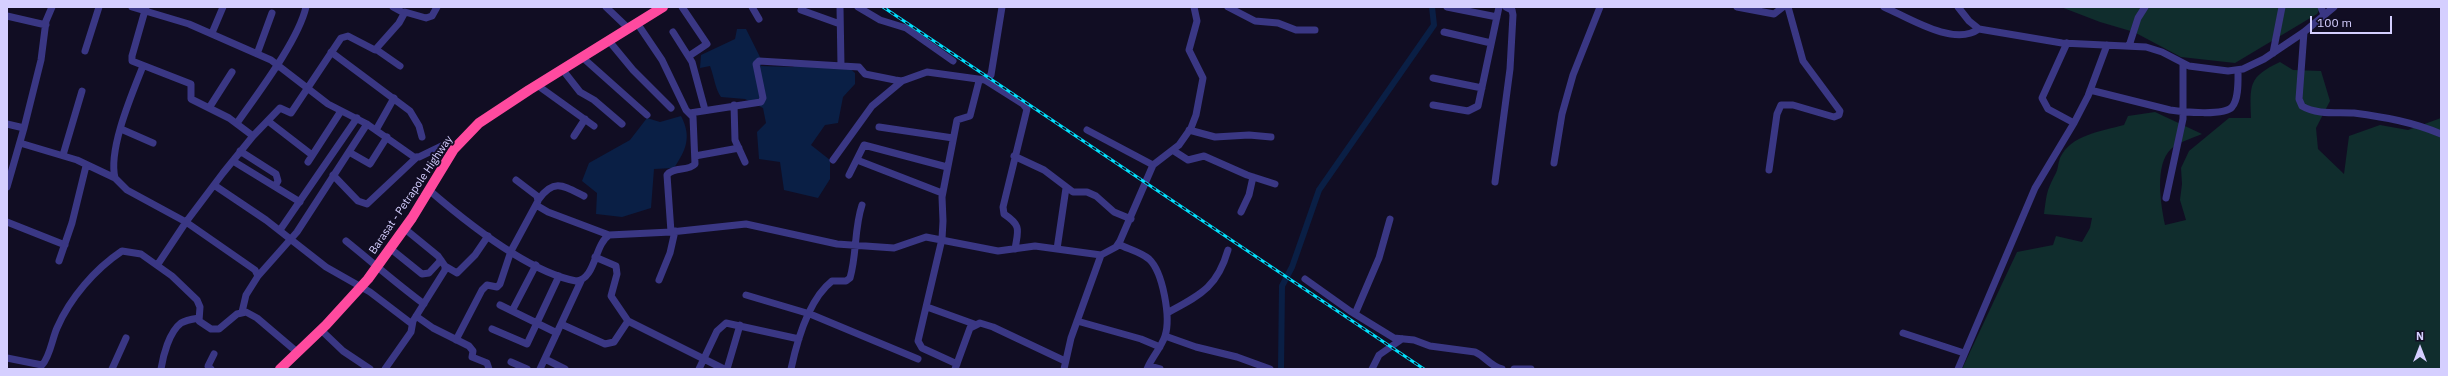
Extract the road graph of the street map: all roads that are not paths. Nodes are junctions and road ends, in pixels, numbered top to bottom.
1 (52, 7) edge
2 (99, 7) edge
3 (132, 7) edge
4 (223, 7) edge
5 (306, 7) edge
6 (393, 7) edge
7 (437, 7) edge
8 (606, 7) edge
9 (663, 7) edge
10 (682, 7) edge
11 (752, 7) edge
12 (840, 7) edge
13 (858, 7) edge
14 (1002, 7) edge
15 (1194, 7) edge
16 (1447, 7) edge
17 (1499, 7) edge
18 (1506, 7) edge
19 (1600, 7) edge
20 (1737, 7) edge
21 (1783, 7) edge
22 (1788, 7) edge
23 (1884, 7) edge
24 (1958, 7) edge
25 (2144, 7) edge
26 (2282, 7) edge
27 (2320, 7) edge
28 (2334, 7) edge
29 (146, 8) edge
30 (1231, 8) edge
31 (801, 10) dead end
32 (272, 13) dead end
33 (404, 13) junction
34 (2324, 15) junction
35 (7, 16) edge
36 (1497, 17) junction
37 (759, 19) dead end
38 (637, 23) junction
39 (840, 24) junction
40 (46, 25) junction
41 (628, 28) junction
42 (1979, 29) junction
43 (1315, 30) dead end
44 (673, 32) dead end
45 (1444, 32) dead end
46 (2304, 32) junction
47 (212, 33) junction
48 (609, 41) junction
49 (1491, 42) junction
50 (2067, 43) junction
51 (2107, 45) junction
52 (2129, 46) junction
53 (377, 50) junction
54 (85, 51) dead end
55 (331, 52) junction
56 (2273, 53) junction
57 (257, 54) junction
58 (689, 56) junction
59 (582, 57) junction
60 (953, 61) dead end
61 (277, 64) junction
62 (2183, 64) junction
63 (143, 66) junction
64 (400, 66) dead end
65 (841, 66) junction
66 (562, 69) junction
67 (2238, 70) junction
68 (232, 72) dead end
69 (1433, 78) dead end
70 (982, 80) junction
71 (902, 81) junction
72 (537, 85) junction
73 (307, 88) junction
74 (1482, 88) junction
75 (2090, 90) junction
76 (82, 91) dead end
77 (394, 98) junction
78 (734, 105) junction
79 (1433, 105) dead end
80 (210, 108) junction
81 (671, 108) dead end
82 (705, 110) junction
83 (341, 111) junction
84 (2183, 112) junction
85 (690, 113) junction
86 (647, 115) dead end
87 (357, 118) junction
88 (585, 119) junction
89 (268, 121) junction
90 (237, 123) junction
91 (2074, 123) junction
92 (7, 124) edge
93 (367, 124) junction
94 (622, 124) dead end
95 (594, 126) dead end
96 (879, 127) dead end
97 (24, 128) junction
98 (121, 128) junction
99 (376, 130) junction
100 (1087, 130) dead end
101 (1190, 130) junction
102 (2441, 134) edge
103 (253, 136) junction
104 (574, 136) dead end
105 (387, 137) junction
106 (422, 137) dead end
107 (1271, 137) dead end
108 (953, 138) junction
109 (20, 142) junction
110 (153, 143) dead end
111 (739, 148) junction
112 (454, 149) junction
113 (240, 151) junction
114 (1174, 151) junction
115 (349, 152) junction
116 (63, 155) junction
117 (312, 155) junction
118 (695, 156) junction
119 (1014, 156) junction
120 (417, 157) junction
121 (233, 160) junction
122 (833, 160) dead end
123 (857, 160) junction
124 (308, 162) dead end
125 (745, 162) dead end
126 (1554, 164) dead end
127 (1153, 165) junction
128 (86, 166) junction
129 (947, 167) junction
130 (1769, 170) dead end
131 (333, 175) junction
132 (849, 175) dead end
133 (1253, 177) junction
134 (115, 178) junction
135 (516, 180) dead end
136 (1495, 182) dead end
137 (1275, 184) dead end
138 (214, 185) junction
139 (275, 186) junction
140 (7, 187) edge
141 (1066, 188) junction
142 (429, 190) junction
143 (942, 193) junction
144 (584, 196) dead end
145 (2166, 198) dead end
146 (300, 202) junction
147 (537, 202) junction
148 (862, 205) dead end
149 (1242, 212) dead end
150 (1131, 219) junction
151 (1390, 219) dead end
152 (7, 222) edge
153 (186, 222) junction
154 (405, 228) junction
155 (280, 230) junction
156 (673, 231) junction
157 (609, 235) junction
158 (488, 236) junction
159 (291, 239) junction
160 (942, 239) junction
161 (346, 241) dead end
162 (1118, 244) junction
163 (65, 245) junction
164 (857, 245) junction
165 (391, 249) junction
166 (1015, 249) junction
167 (1057, 249) junction
168 (511, 250) junction
169 (1228, 250) dead end
170 (1101, 255) junction
171 (595, 257) junction
172 (441, 260) junction
173 (59, 261) dead end
174 (158, 264) junction
175 (536, 265) junction
176 (378, 266) junction
177 (445, 266) junction
178 (258, 276) junction
179 (559, 276) junction
180 (1305, 279) dead end
181 (659, 280) dead end
182 (581, 281) junction
183 (360, 288) junction
184 (746, 295) dead end
185 (424, 304) junction
186 (500, 305) dead end
187 (927, 307) junction
188 (512, 311) junction
189 (242, 312) junction
190 (1167, 313) junction
191 (810, 314) junction
192 (1355, 314) junction
193 (416, 316) junction
194 (199, 318) junction
195 (628, 321) junction
196 (1077, 321) junction
197 (536, 323) junction
198 (412, 324) junction
199 (561, 324) junction
200 (974, 324) junction
201 (740, 325) junction
202 (492, 329) dead end
203 (321, 330) junction
204 (557, 333) junction
205 (1903, 333) dead end
206 (1165, 336) junction
207 (126, 338) dead end
208 (799, 339) junction
209 (1402, 339) junction
210 (456, 340) junction
211 (1160, 347) junction
212 (297, 352) junction
213 (1964, 353) junction
214 (214, 354) dead end
215 (7, 358) edge
216 (545, 359) junction
217 (918, 359) dead end
218 (704, 360) junction
219 (1065, 361) junction
220 (511, 362) dead end
221 (30, 366) edge
222 (956, 366) edge
223 (43, 367) edge
224 (1148, 367) edge
225 (112, 369) edge
226 (161, 369) edge
227 (211, 369) edge
228 (280, 369) edge
229 (370, 369) edge
230 (385, 369) edge
231 (489, 369) edge
232 (527, 369) edge
233 (540, 369) edge
234 (565, 369) edge
235 (699, 369) edge
236 (725, 369) edge
237 (791, 369) edge
238 (1064, 369) edge
239 (1160, 369) edge
240 (1269, 369) edge
241 (1372, 369) edge
242 (1502, 369) edge
243 (1514, 369) edge
244 (1531, 369) edge
245 (1958, 369) edge

1 - 40 street
2 - 54 street
3 - 29 street
4 - 47 street
5 - 61 street
6 - 33 street
7 - 33 street
8 - 41 street
9 - 38 highway, Barasat - Petrapole Highway
10 - 58 street
11 - 37 street
12 - 39 street
13 - 60 street
14 - 70 street
15 - 101 street
16 - 36 street
17 - 36 street
18 - 136 street
19 - 126 street
20 - 21 street
22 - 130 street
23 - 42 street
24 - 42 street
25 - 52 street
26 - 56 street
27 - 34 street
28 - 34 street
29 - 47 street
29 - 63 street
30 - 43 street
31 - 39 street
32 - 57 street
33 - 53 street
34 - 46 street
35 - 40 street
36 - 49 street
38 - 41 highway, Barasat - Petrapole Highway
38 - 85 street
39 - 65 street
40 - 97 street
41 - 48 highway, Barasat - Petrapole Highway
42 - 50 street
44 - 58 street
45 - 49 street
46 - 56 street
46 - 102 street
47 - 57 street
48 - 59 highway, Barasat - Petrapole Highway
48 - 81 street
49 - 74 street
50 - 51 street
50 - 91 street
51 - 52 street
51 - 75 street
52 - 62 street
53 - 55 street
53 - 64 street
55 - 73 street
55 - 77 street
56 - 67 street
57 - 61 street
58 - 82 street
59 - 66 highway, Barasat - Petrapole Highway
59 - 86 street
61 - 73 street
61 - 90 street
62 - 67 street
62 - 84 street
63 - 80 street
63 - 98 street
65 - 71 street
65 - 78 street
66 - 72 highway, Barasat - Petrapole Highway
66 - 94 street
67 - 84 street
68 - 80 street
69 - 74 street
70 - 71 street
70 - 108 street
70 - 119 street
71 - 122 street
72 - 88 street
72 - 112 highway, Barasat - Petrapole Highway
73 - 83 street
73 - 89 street
74 - 79 street
75 - 84 street
75 - 91 street
76 - 116 street
77 - 99 street
77 - 106 street
78 - 82 street
78 - 111 street
80 - 90 street
82 - 85 street
83 - 87 street
83 - 117 street
84 - 145 street
85 - 118 street
87 - 93 street
87 - 146 street
88 - 95 street
88 - 104 street
89 - 103 street
89 - 117 street
90 - 103 street
91 - 213 street
92 - 97 street
93 - 99 street
93 - 115 street
96 - 108 street
97 - 109 street
98 - 110 street
98 - 134 street
99 - 105 street
100 - 127 street
101 - 107 street
101 - 114 street
103 - 113 street
105 - 115 street
105 - 120 street
108 - 129 street
109 - 116 street
109 - 140 street
111 - 118 street
111 - 125 street
112 - 120 street
112 - 142 highway, Barasat - Petrapole Highway
113 - 121 street
113 - 139 street
114 - 127 street
114 - 133 street
115 - 131 street
116 - 128 street
117 - 124 street
118 - 156 street
119 - 141 street
119 - 166 street
120 - 131 street
121 - 138 street
121 - 139 street
123 - 129 street
123 - 132 street
123 - 143 street
127 - 150 street
128 - 134 street
128 - 163 street
129 - 143 street
131 - 159 street
133 - 137 street
133 - 149 street
134 - 153 street
135 - 147 street
138 - 153 street
138 - 155 street
139 - 146 street
141 - 150 street
141 - 167 street
142 - 154 highway, Barasat - Petrapole Highway
142 - 158 street
143 - 160 street
144 - 147 street
146 - 155 street
147 - 157 street
147 - 168 street
148 - 164 street
150 - 162 street
151 - 192 street
152 - 163 street
153 - 174 street
153 - 178 street
154 - 165 highway, Barasat - Petrapole Highway
154 - 172 street
155 - 159 street
156 - 157 street
156 - 164 street
156 - 181 street
157 - 171 street
158 - 168 street
158 - 177 street
159 - 178 street
159 - 183 street
160 - 164 street
160 - 166 street
160 - 187 street
161 - 176 street
162 - 170 street
162 - 190 street
163 - 173 street
164 - 191 street
165 - 172 street
165 - 176 highway, Barasat - Petrapole Highway
166 - 167 street
167 - 170 street
168 - 175 street
168 - 210 street
169 - 190 street
170 - 196 street
171 - 182 street
171 - 195 street
172 - 177 street
174 - 194 street
174 - 223 street
175 - 179 street
175 - 188 street
176 - 183 highway, Barasat - Petrapole Highway
176 - 185 street
177 - 185 street
178 - 189 street
179 - 182 street
179 - 197 street
180 - 192 street
182 - 199 street
183 - 198 street
183 - 203 highway, Barasat - Petrapole Highway
184 - 191 street
185 - 193 street
186 - 188 street
187 - 200 street
187 - 222 street
188 - 197 street
189 - 194 street
189 - 212 street
190 - 206 street
191 - 208 street
191 - 217 street
192 - 209 street
193 - 198 street
193 - 210 street
194 - 226 street
195 - 199 street
195 - 218 street
196 - 211 street
196 - 219 street
197 - 202 street
197 - 204 street
198 - 230 street
199 - 204 street
200 - 219 street
200 - 222 street
201 - 208 street
201 - 218 street
201 - 236 street
203 - 212 highway, Barasat - Petrapole Highway
203 - 229 street
204 - 216 street
205 - 213 street
206 - 211 street
206 - 240 street
207 - 225 street
208 - 237 street
209 - 241 street
209 - 242 street
210 - 231 street
211 - 224 street
212 - 228 highway, Barasat - Petrapole Highway
213 - 245 street
214 - 227 street
215 - 221 street
216 - 233 street
216 - 234 street
218 - 235 street
218 - 236 street
219 - 238 street
220 - 232 street
221 - 223 street
224 - 239 street
243 - 244 street

